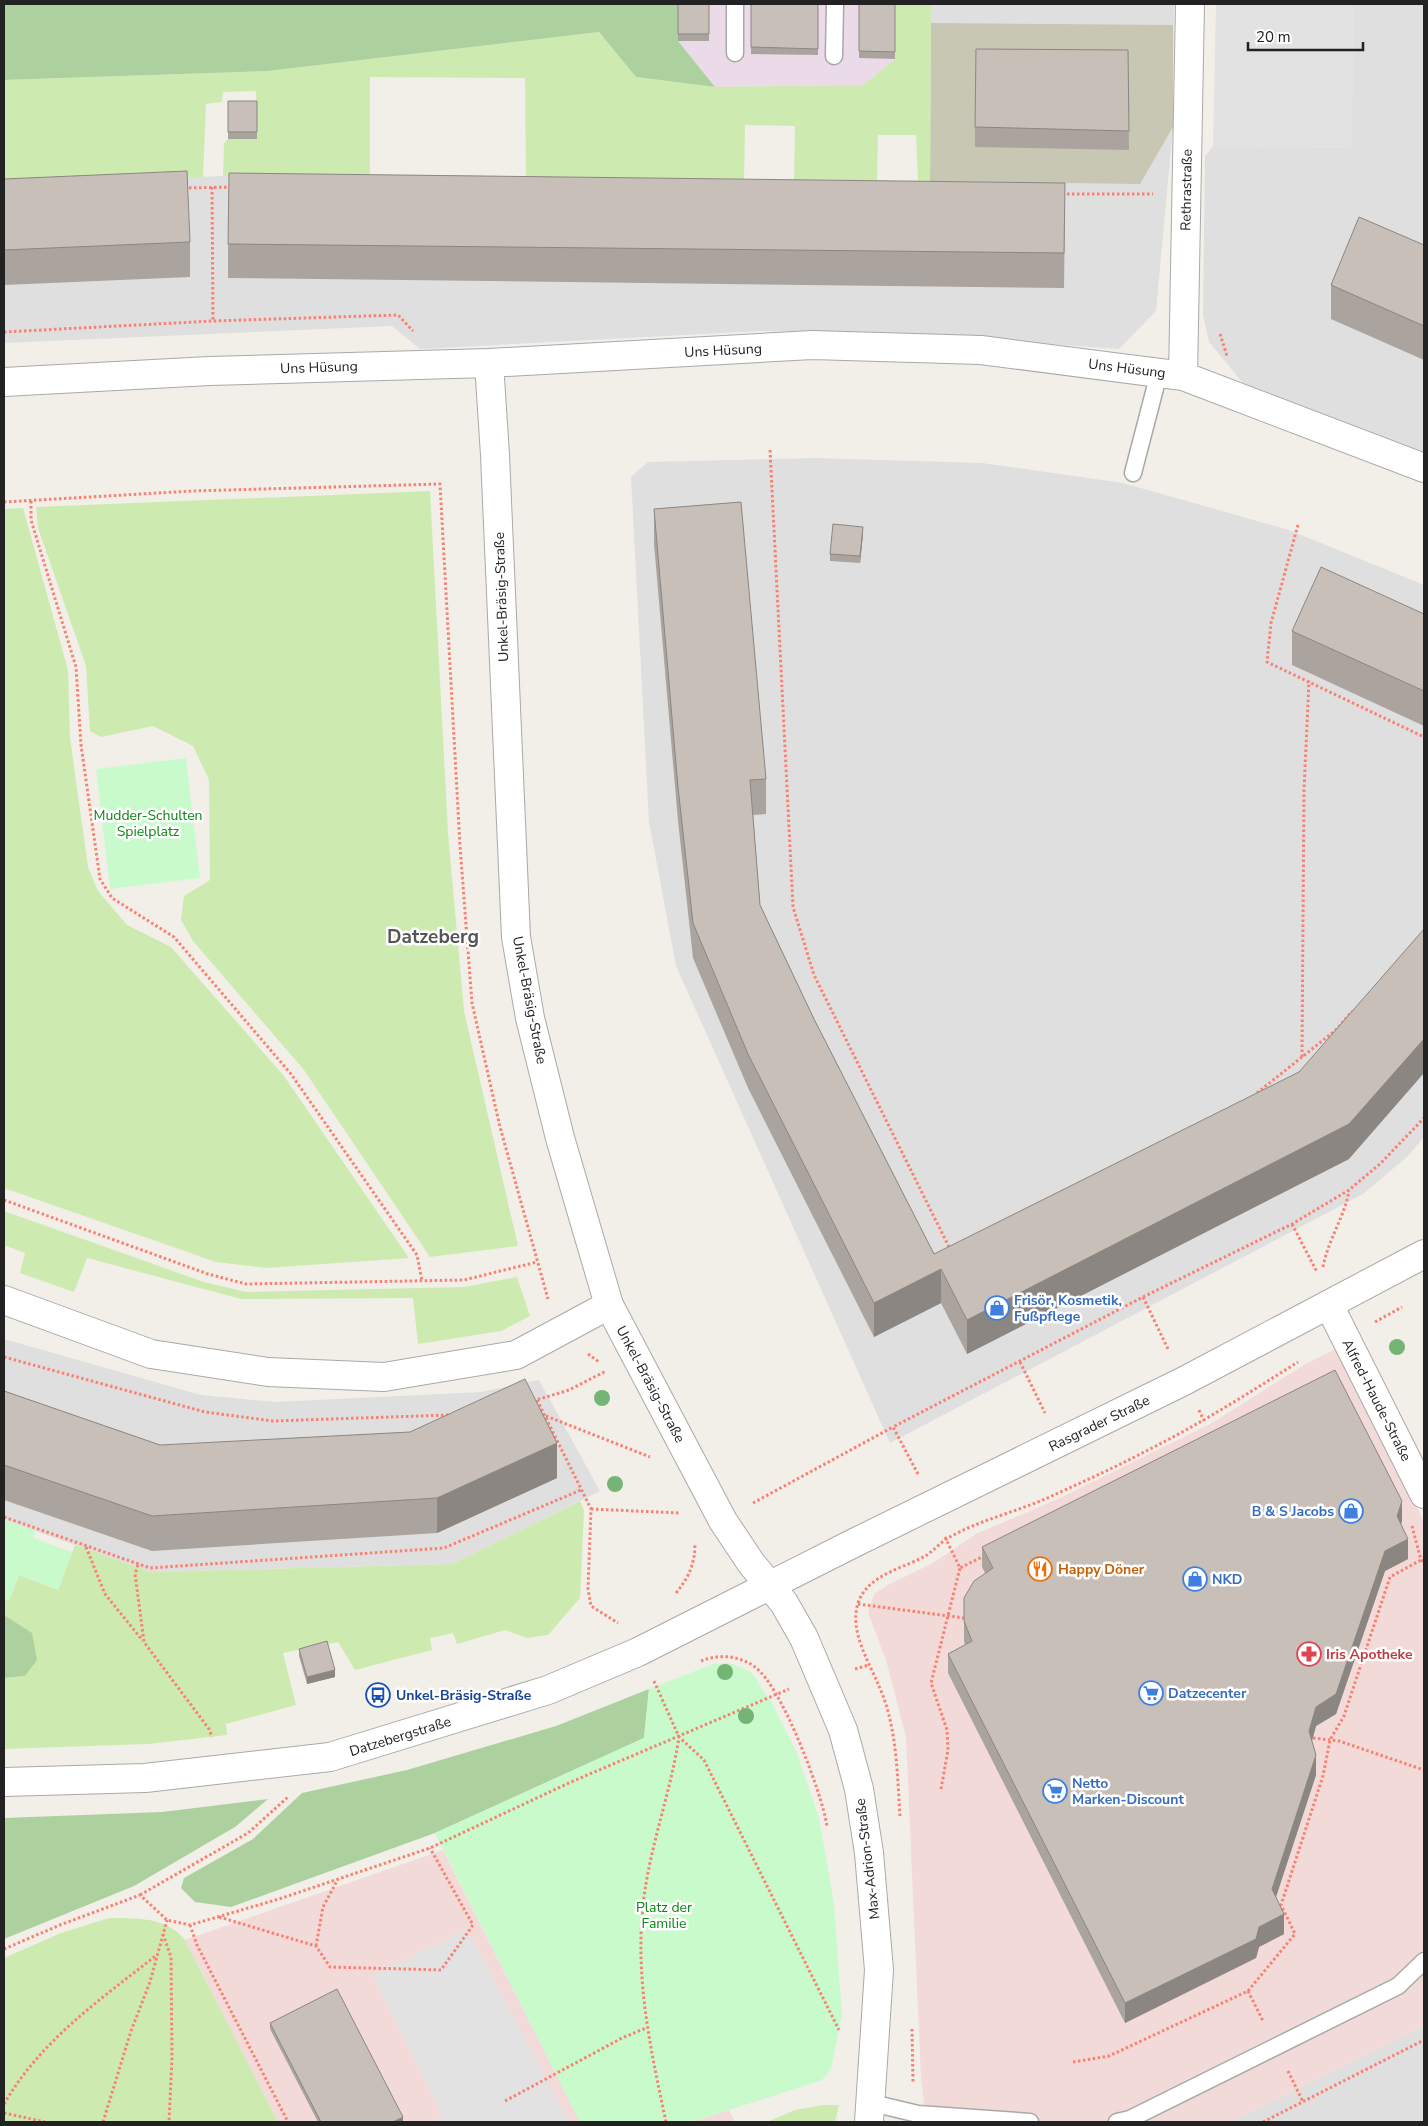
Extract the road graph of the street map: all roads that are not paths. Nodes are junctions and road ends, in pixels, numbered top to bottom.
1 (735, 4) edge
2 (834, 4) edge
3 (1190, 4) edge
4 (735, 54) dead end
5 (834, 56) dead end
6 (489, 363) junction
7 (1171, 374) junction
8 (4, 382) edge
9 (1424, 468) edge
10 (1133, 473) dead end
11 (1424, 1254) edge
12 (4, 1300) edge
13 (609, 1305) junction
14 (1329, 1305) junction
15 (1424, 1494) edge
16 (770, 1585) junction
17 (4, 1782) edge
18 (1424, 1962) edge
19 (870, 2112) edge
20 (1030, 2122) edge
21 (1117, 2122) edge

1 - 4 lane
2 - 5 lane
3 - 7 street, Rethrastraße
6 - 7 street, Uns Hüsung
6 - 8 street, Uns Hüsung
6 - 13 street, Unkel-Bräsig-Straße
7 - 9 street, Uns Hüsung
7 - 10 lane
11 - 14 street, Rasgrader Straße
12 - 13 street
13 - 16 street, Unkel-Bräsig-Straße
14 - 15 street, Alfred-Haude-Straße
14 - 16 street, Rasgrader Straße
16 - 17 street, Datzebergstraße
16 - 19 street, Max-Adrion-Straße
18 - 21 lane
19 - 20 lane

